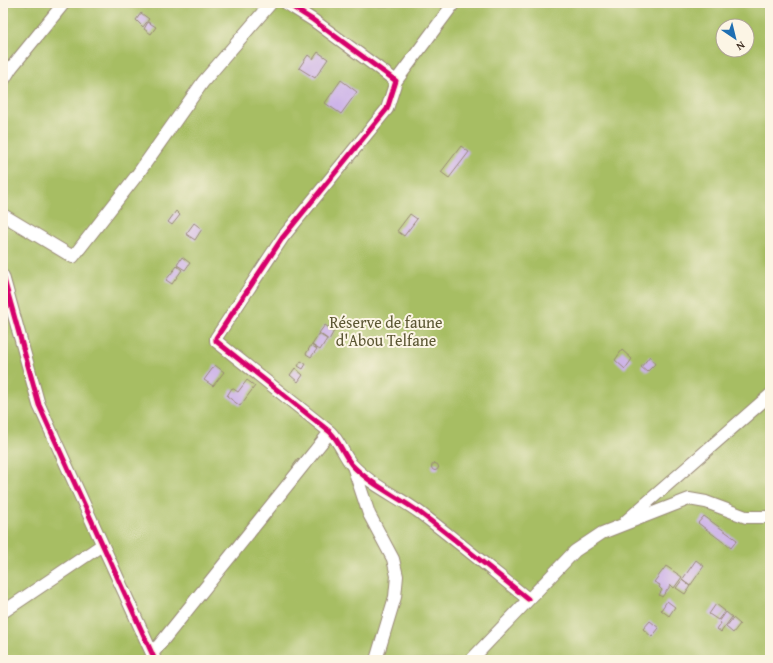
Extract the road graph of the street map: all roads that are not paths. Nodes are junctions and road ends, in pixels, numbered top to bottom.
1 (64, 3) edge
2 (271, 3) edge
3 (286, 3) edge
4 (454, 3) edge
5 (3, 81) edge
6 (396, 81) junction
7 (3, 215) edge
8 (3, 276) edge
9 (770, 395) edge
10 (330, 432) junction
11 (352, 465) junction
12 (770, 517) edge
13 (619, 527) junction
14 (102, 545) junction
15 (528, 600) junction
16 (3, 612) edge
17 (154, 657) edge
18 (376, 660) edge
19 (471, 660) edge

1 - 5 street
2 - 7 street
3 - 6 street
4 - 6 street
6 - 10 street
8 - 14 street
9 - 13 street
10 - 11 street
10 - 17 street
11 - 15 street
11 - 18 street
12 - 13 street
13 - 15 street
14 - 16 street
14 - 17 street
15 - 19 street

